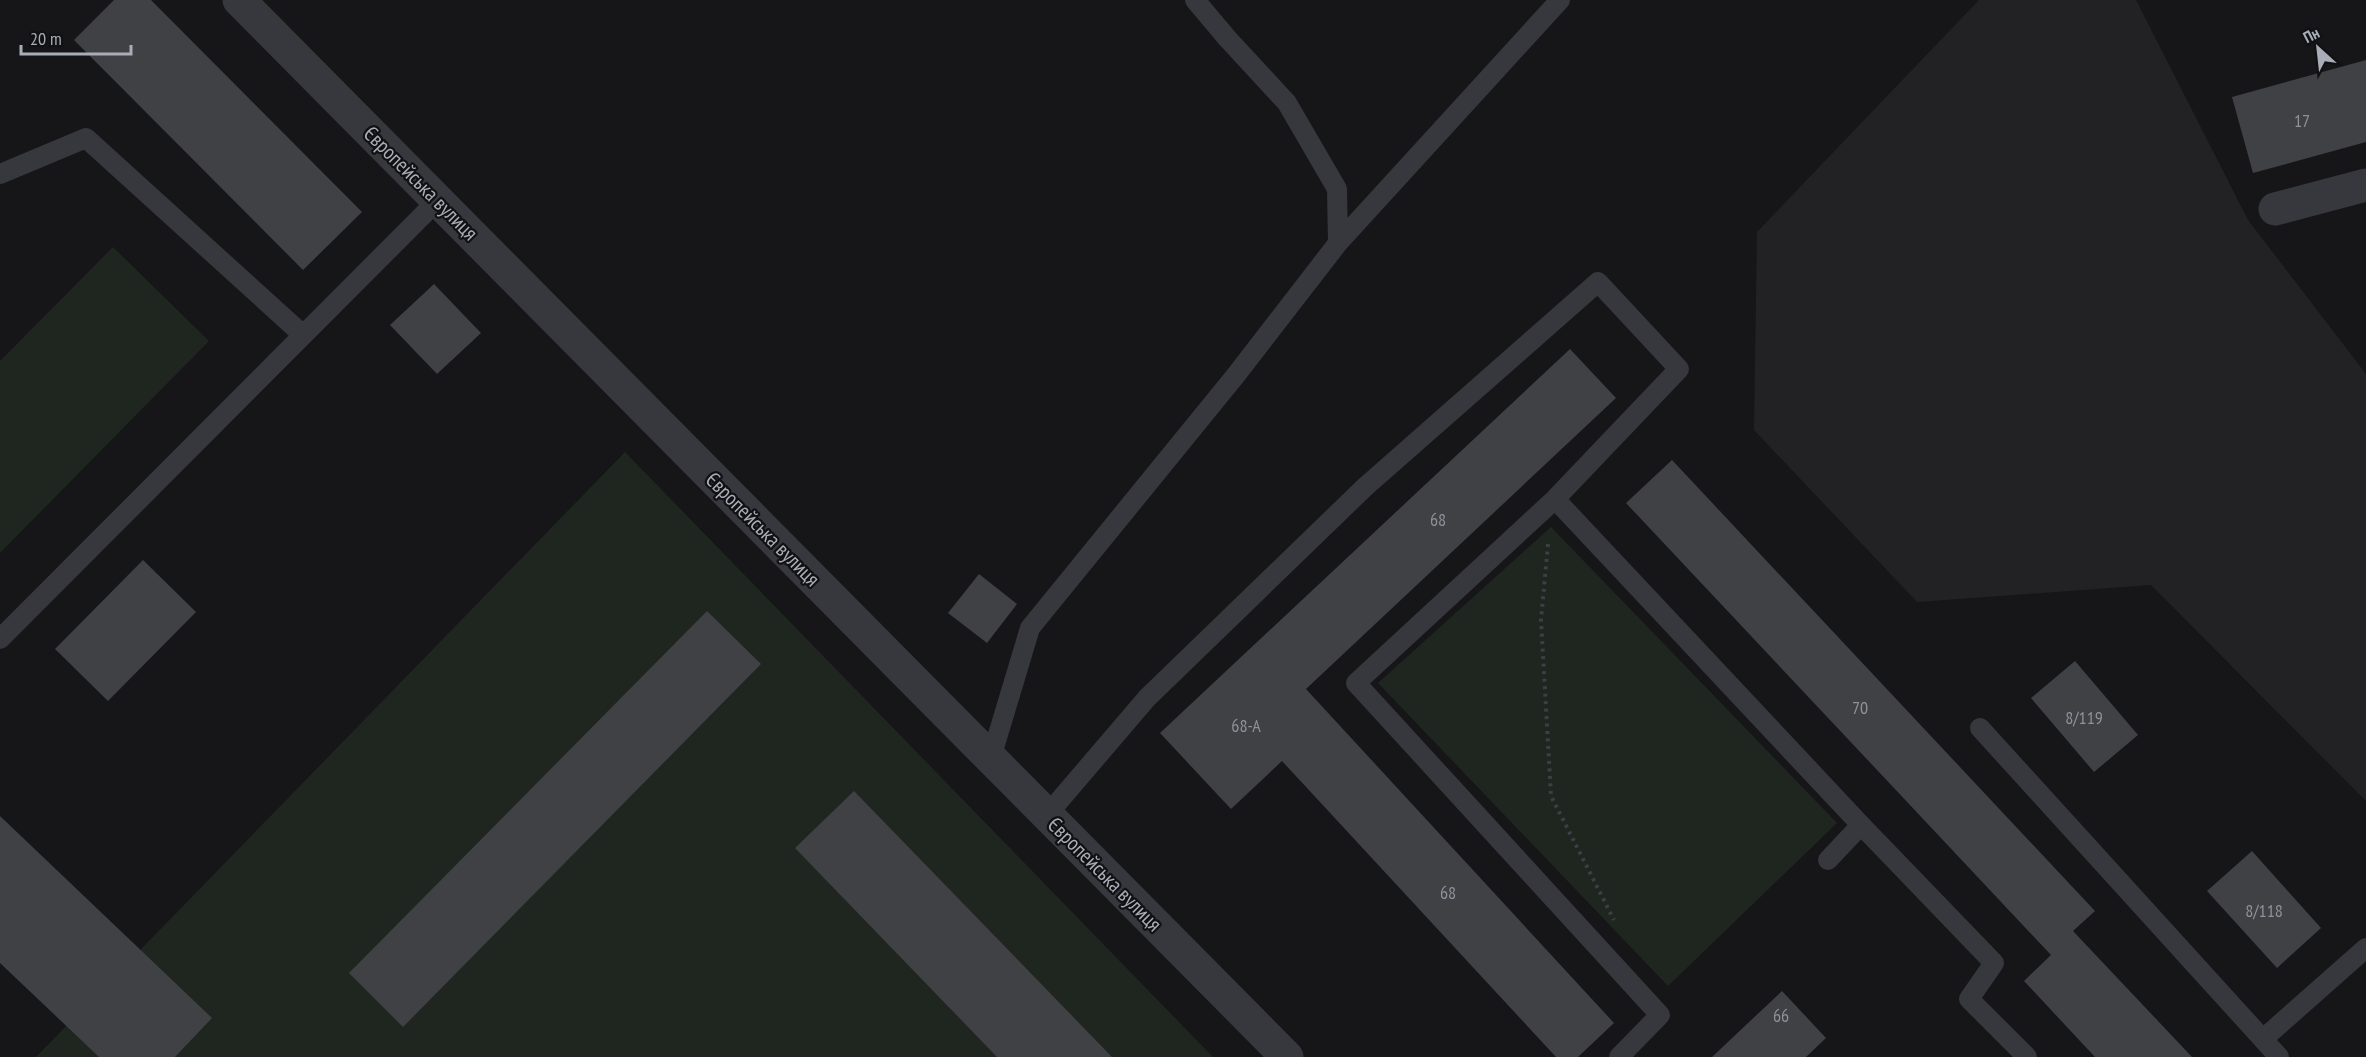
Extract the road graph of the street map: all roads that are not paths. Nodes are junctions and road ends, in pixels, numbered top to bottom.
1 (239, 0) edge
2 (1195, 0) edge
3 (1560, 0) edge
4 (0, 174) edge
5 (2366, 185) edge
6 (438, 200) junction
7 (2275, 209) dead end
8 (1338, 243) junction
9 (303, 335) junction
10 (1555, 499) junction
11 (0, 639) edge
12 (1980, 728) dead end
13 (991, 758) junction
14 (1047, 815) junction
15 (1861, 825) junction
16 (1828, 861) dead end
17 (2366, 948) edge
18 (2263, 1040) junction
19 (1287, 1057) edge
20 (1619, 1057) edge
21 (2027, 1057) edge
22 (2279, 1057) edge

1 - 6 street, Європейська вулиця
2 - 8 lane
3 - 8 lane
4 - 9 lane
5 - 7 street
6 - 9 lane
6 - 13 street, Європейська вулиця
8 - 13 lane
9 - 11 lane
10 - 14 lane
10 - 15 lane
10 - 20 lane
12 - 18 lane
13 - 14 street, Європейська вулиця
14 - 19 street, Європейська вулиця
15 - 16 lane
15 - 21 lane
17 - 18 lane
18 - 22 lane

